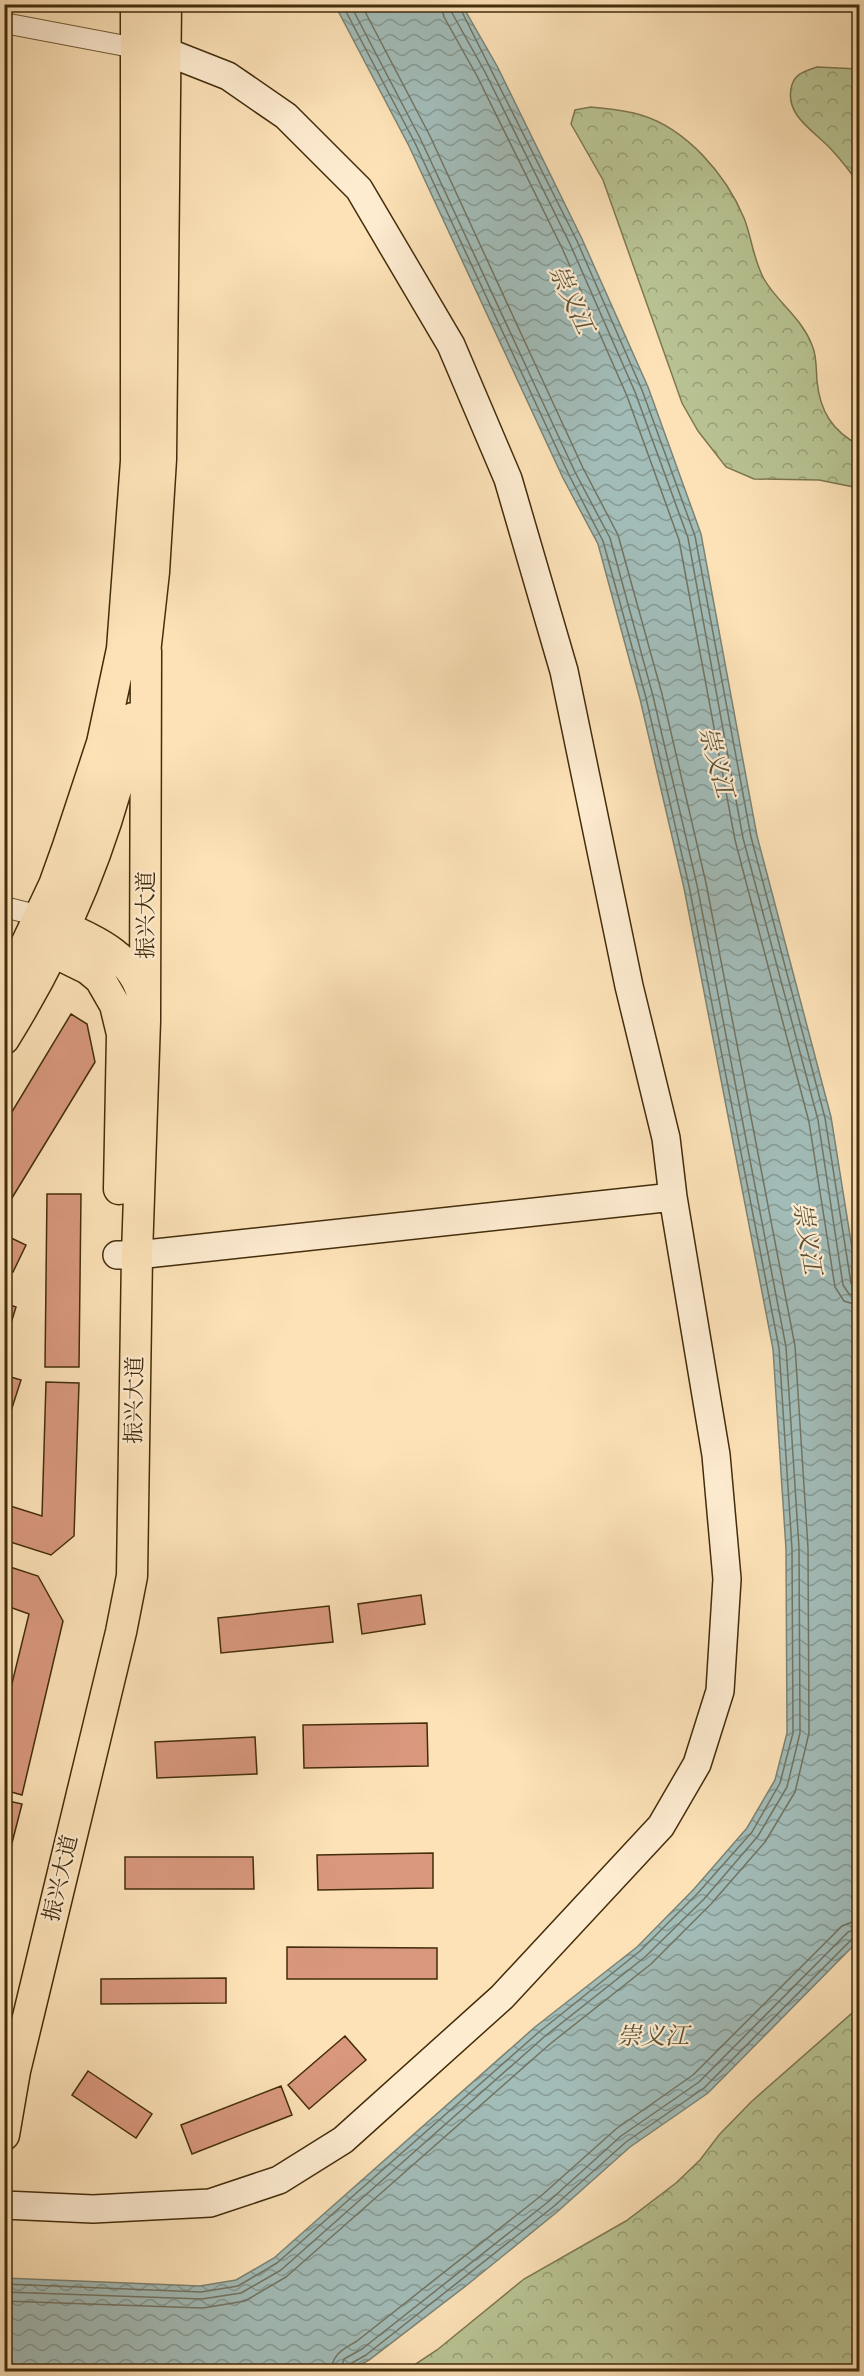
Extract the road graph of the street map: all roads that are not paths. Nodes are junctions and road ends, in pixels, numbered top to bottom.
1 (136, 4) edge
2 (165, 4) edge
3 (4, 23) edge
4 (136, 48) junction
5 (167, 52) junction
6 (146, 651) junction
7 (4, 907) edge
8 (47, 934) junction
9 (4, 991) edge
10 (134, 1027) junction
11 (4, 1039) edge
12 (673, 1197) junction
13 (127, 1255) junction
14 (4, 2040) edge
15 (4, 2135) edge
16 (4, 2205) edge

1 - 4 main road
2 - 5 main road
3 - 4 street
4 - 5 main road
4 - 8 main road
5 - 6 main road
5 - 12 main road
6 - 8 main road
6 - 10 main road, 振兴大道
7 - 8 street
8 - 9 main road
8 - 10 main road
8 - 11 main road
10 - 13 main road, 振兴大道
12 - 13 main road
12 - 16 main road
13 - 14 main road, 振兴大道
13 - 15 main road, 振兴大道

